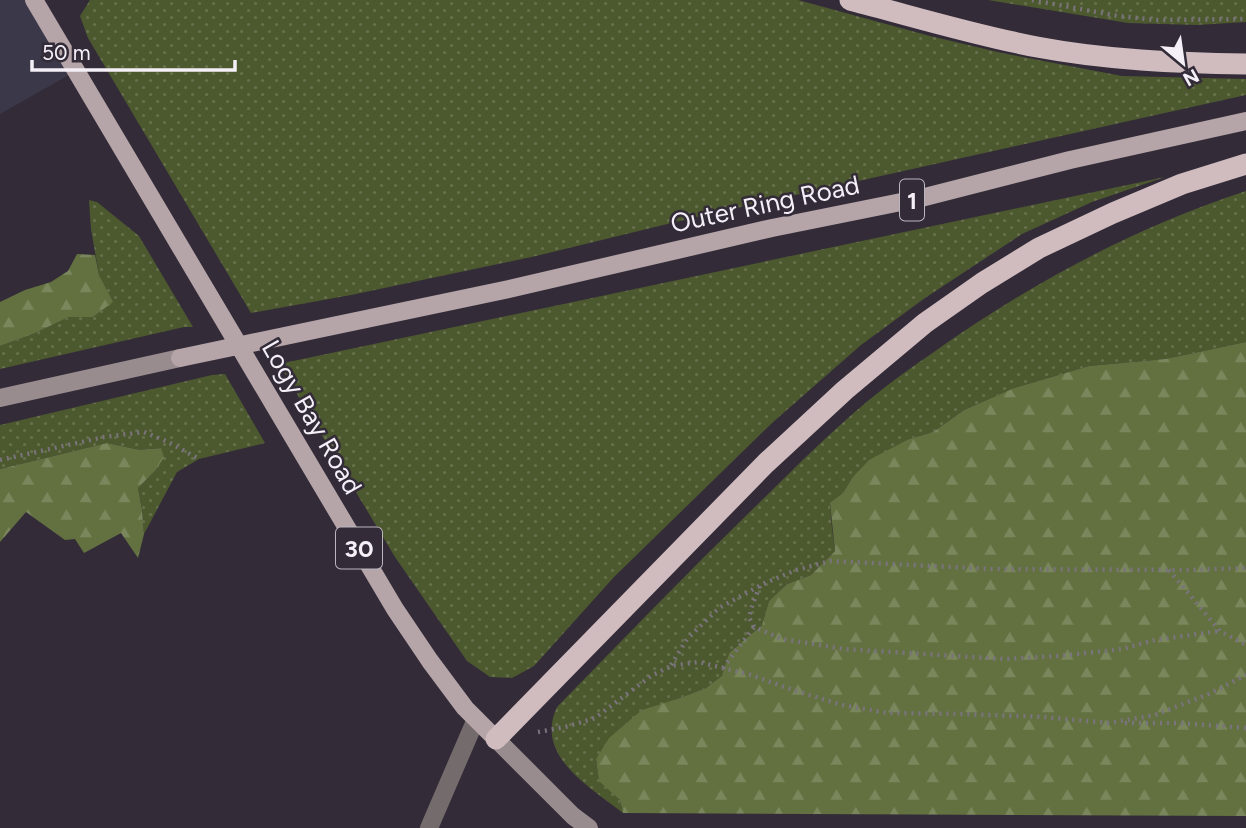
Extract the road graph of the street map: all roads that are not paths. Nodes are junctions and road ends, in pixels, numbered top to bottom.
1 (34, 0) edge
2 (850, 0) edge
3 (1246, 64) edge
4 (1246, 121) edge
5 (1246, 164) edge
6 (0, 398) edge
7 (476, 719) junction
8 (496, 739) junction
9 (429, 828) edge
10 (589, 828) edge

1 - 7 main road, Logy Bay Road / 30
2 - 3 highway
4 - 6 main road, Outer Ring Road / 1
5 - 8 highway
7 - 8 main road, Logy Bay Road / 30
7 - 9 street
8 - 10 main road, Logy Bay Road / 30

